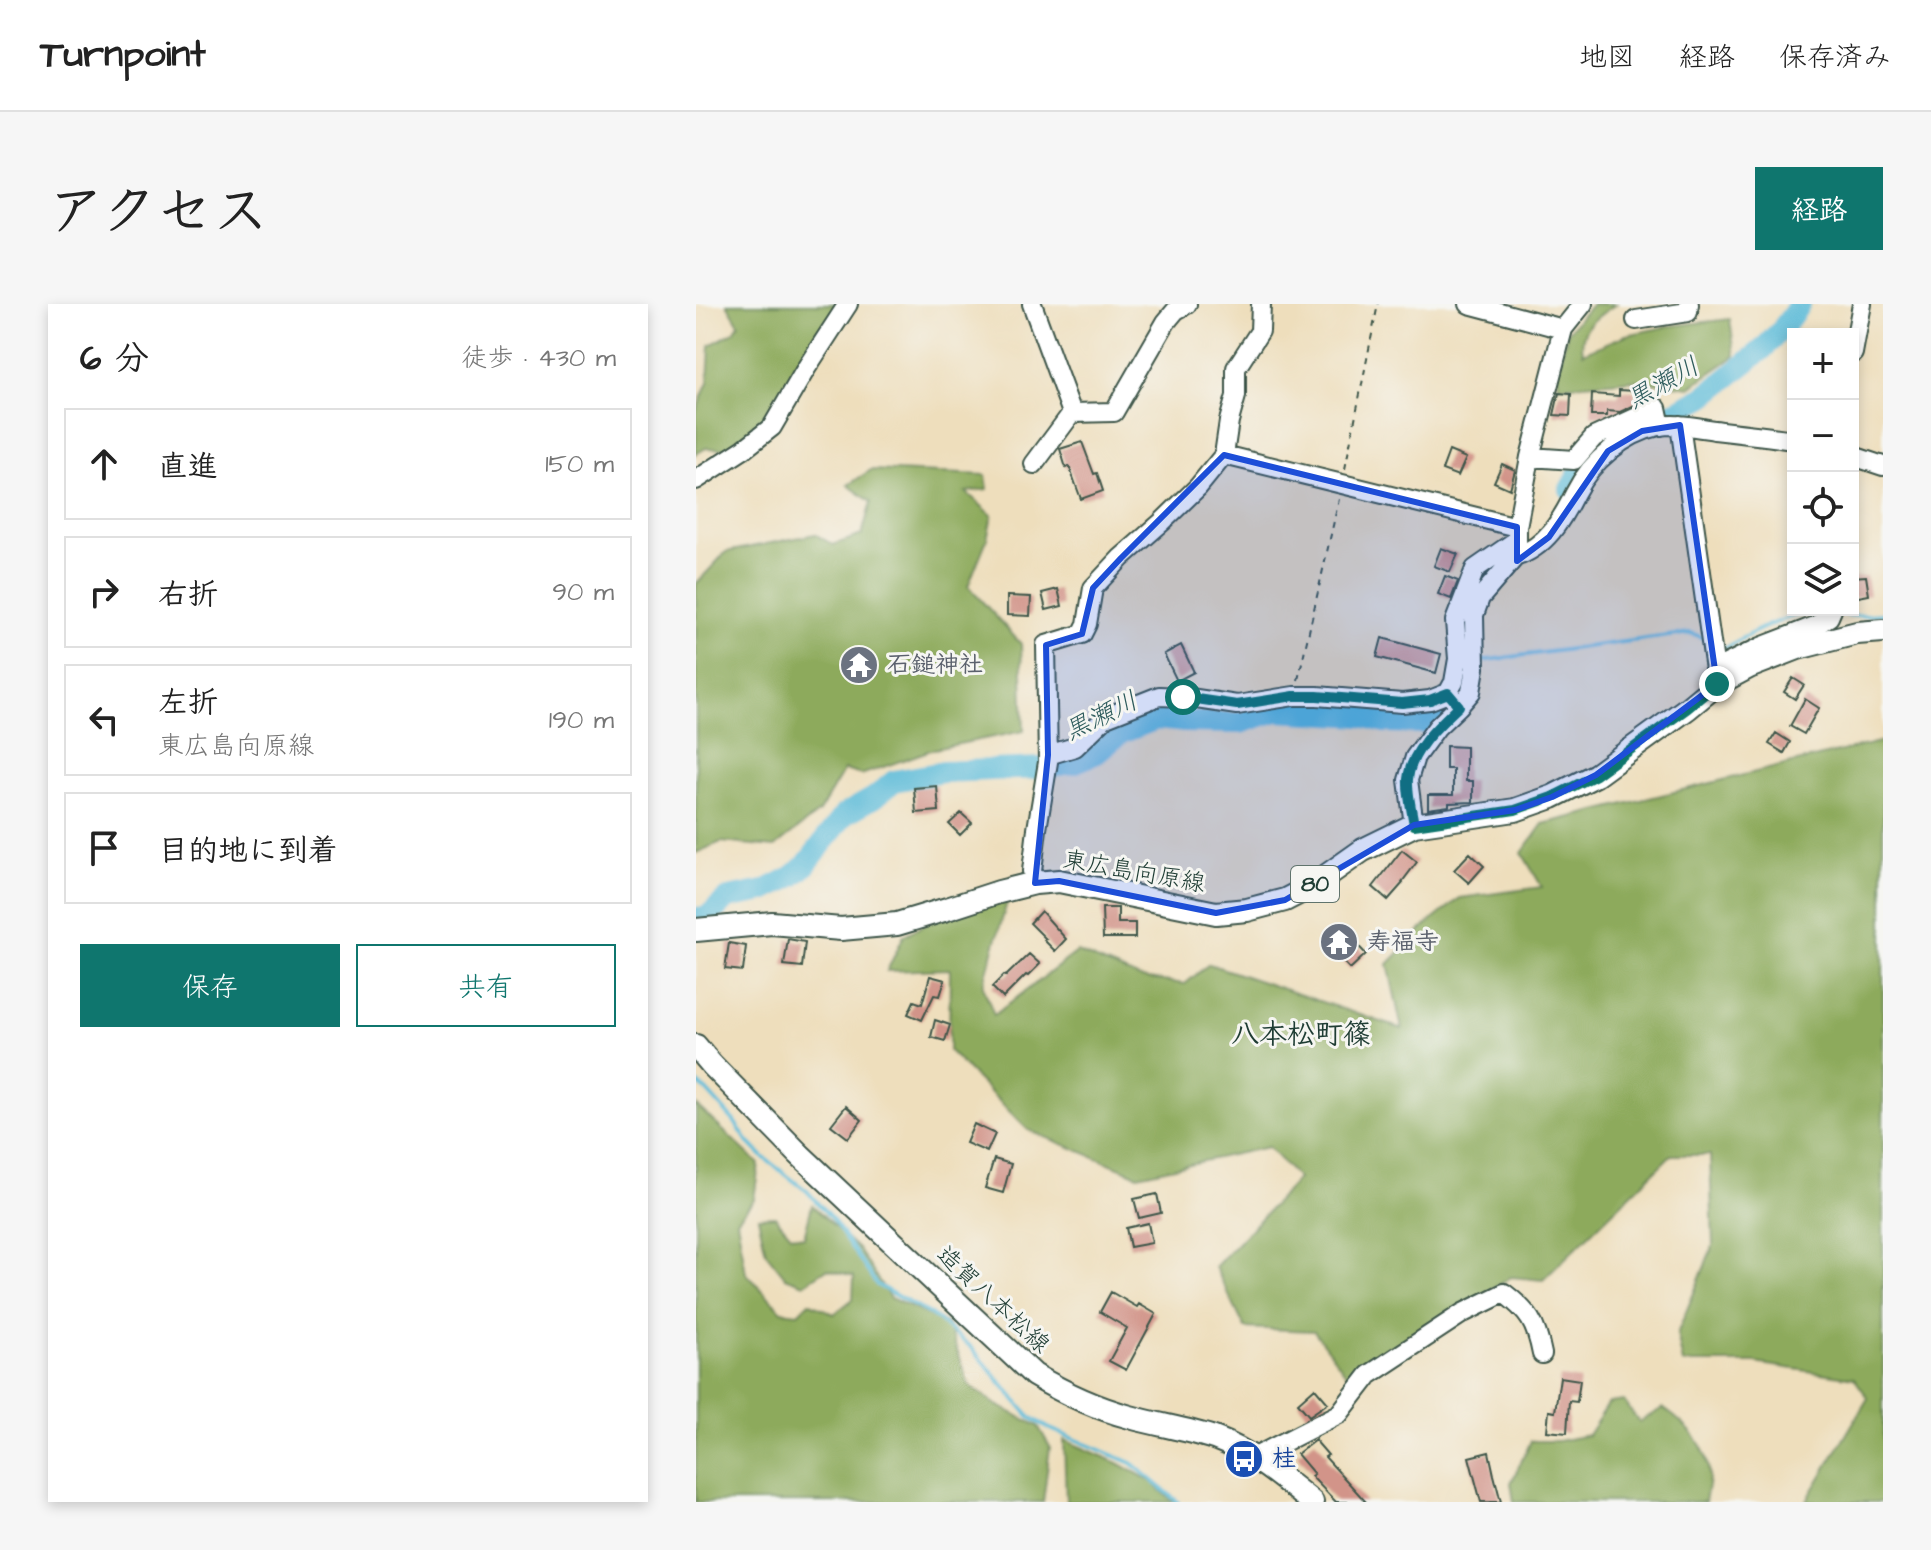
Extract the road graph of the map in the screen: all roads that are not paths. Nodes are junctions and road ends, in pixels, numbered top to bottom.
1 (848, 304) edge
2 (1032, 304) edge
3 (1187, 304) edge
4 (1261, 304) edge
5 (1469, 304) edge
6 (1583, 304) edge
7 (1689, 304) edge
8 (1862, 304) edge
9 (1636, 320) dead end
10 (1858, 328) edge
11 (1563, 329) junction
12 (1072, 413) junction
13 (1680, 425) junction
14 (1787, 439) edge
15 (1224, 455) junction
16 (1530, 457) junction
17 (1859, 458) edge
18 (1586, 461) junction
19 (1034, 464) dead end
20 (1883, 466) edge
21 (696, 480) edge
22 (1516, 541) junction
23 (1829, 616) edge
24 (1883, 631) edge
25 (1715, 677) junction
26 (1454, 700) junction
27 (1048, 763) junction
28 (1414, 825) junction
29 (1035, 883) junction
30 (696, 930) edge
31 (696, 1046) edge
32 (1542, 1354) dead end
33 (1255, 1457) junction
34 (1312, 1502) edge

1 - 21 street
2 - 12 street
3 - 12 street
4 - 15 street
5 - 11 street
6 - 11 street
7 - 9 street
8 - 10 street
11 - 16 street
12 - 19 street
13 - 14 street
13 - 18 street
13 - 25 street
15 - 22 street
15 - 27 street
16 - 18 street
16 - 22 street
17 - 20 street
18 - 22 street
22 - 26 street
23 - 25 street
24 - 25 main road, 東広島向原線 / 80
25 - 28 main road, 東広島向原線 / 80
26 - 27 street
26 - 28 street
27 - 29 street
28 - 29 main road, 東広島向原線 / 80
29 - 30 main road, 東広島向原線 / 80
31 - 33 main road, 造賀八本松線
32 - 33 street
33 - 34 main road, 造賀八本松線

